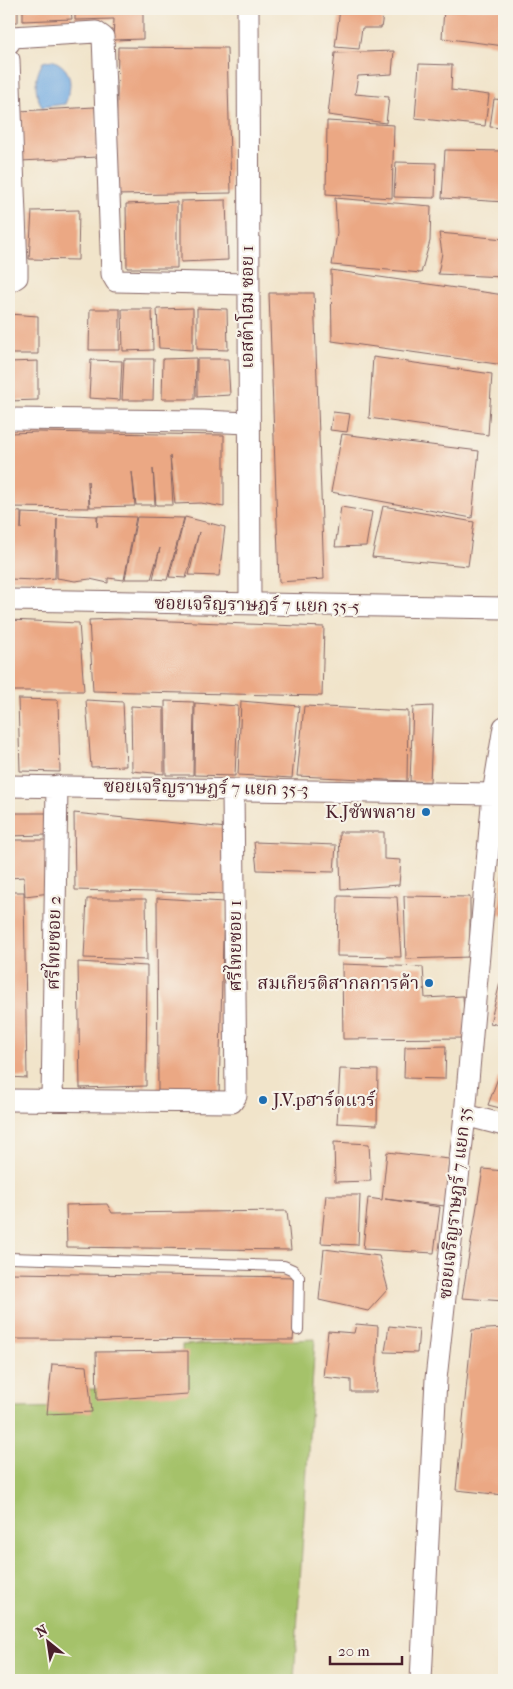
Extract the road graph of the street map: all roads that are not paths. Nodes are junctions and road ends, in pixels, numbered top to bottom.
1 (248, 9) edge
2 (9, 43) edge
3 (9, 60) edge
4 (9, 282) edge
5 (247, 284) junction
6 (9, 420) edge
7 (248, 423) junction
8 (9, 600) edge
9 (250, 604) junction
10 (504, 608) edge
11 (504, 727) edge
12 (9, 786) edge
13 (57, 786) junction
14 (234, 790) junction
15 (493, 794) junction
16 (9, 1100) edge
17 (52, 1100) junction
18 (465, 1116) junction
19 (504, 1125) edge
20 (9, 1258) edge
21 (298, 1330) dead end
22 (422, 1680) edge

1 - 5 street, เอสต้าโฮม ซอย 1
2 - 5 street
3 - 4 street
5 - 7 street, เอสต้าโฮม ซอย 1
6 - 7 street
7 - 9 street, เอสต้าโฮม ซอย 1
8 - 9 street, ซอยเจริญราษฎร์ 7 แยก 35-5
9 - 10 street, ซอยเจริญราษฎร์ 7 แยก 35-5
11 - 15 street, ซอยเจริญราษฎร์ 7 แยก 35
12 - 13 street, ซอยเจริญราษฎร์ 7 แยก 35-3
13 - 14 street, ซอยเจริญราษฎร์ 7 แยก 35-3
13 - 17 street, ศรีไทยซอย 2
14 - 15 street, ซอยเจริญราษฎร์ 7 แยก 35-3
14 - 17 street, ศรีไทยซอย 1
15 - 18 street, ซอยเจริญราษฎร์ 7 แยก 35
16 - 17 street
18 - 19 street
18 - 22 street, ซอยเจริญราษฎร์ 7 แยก 35
20 - 21 lane

